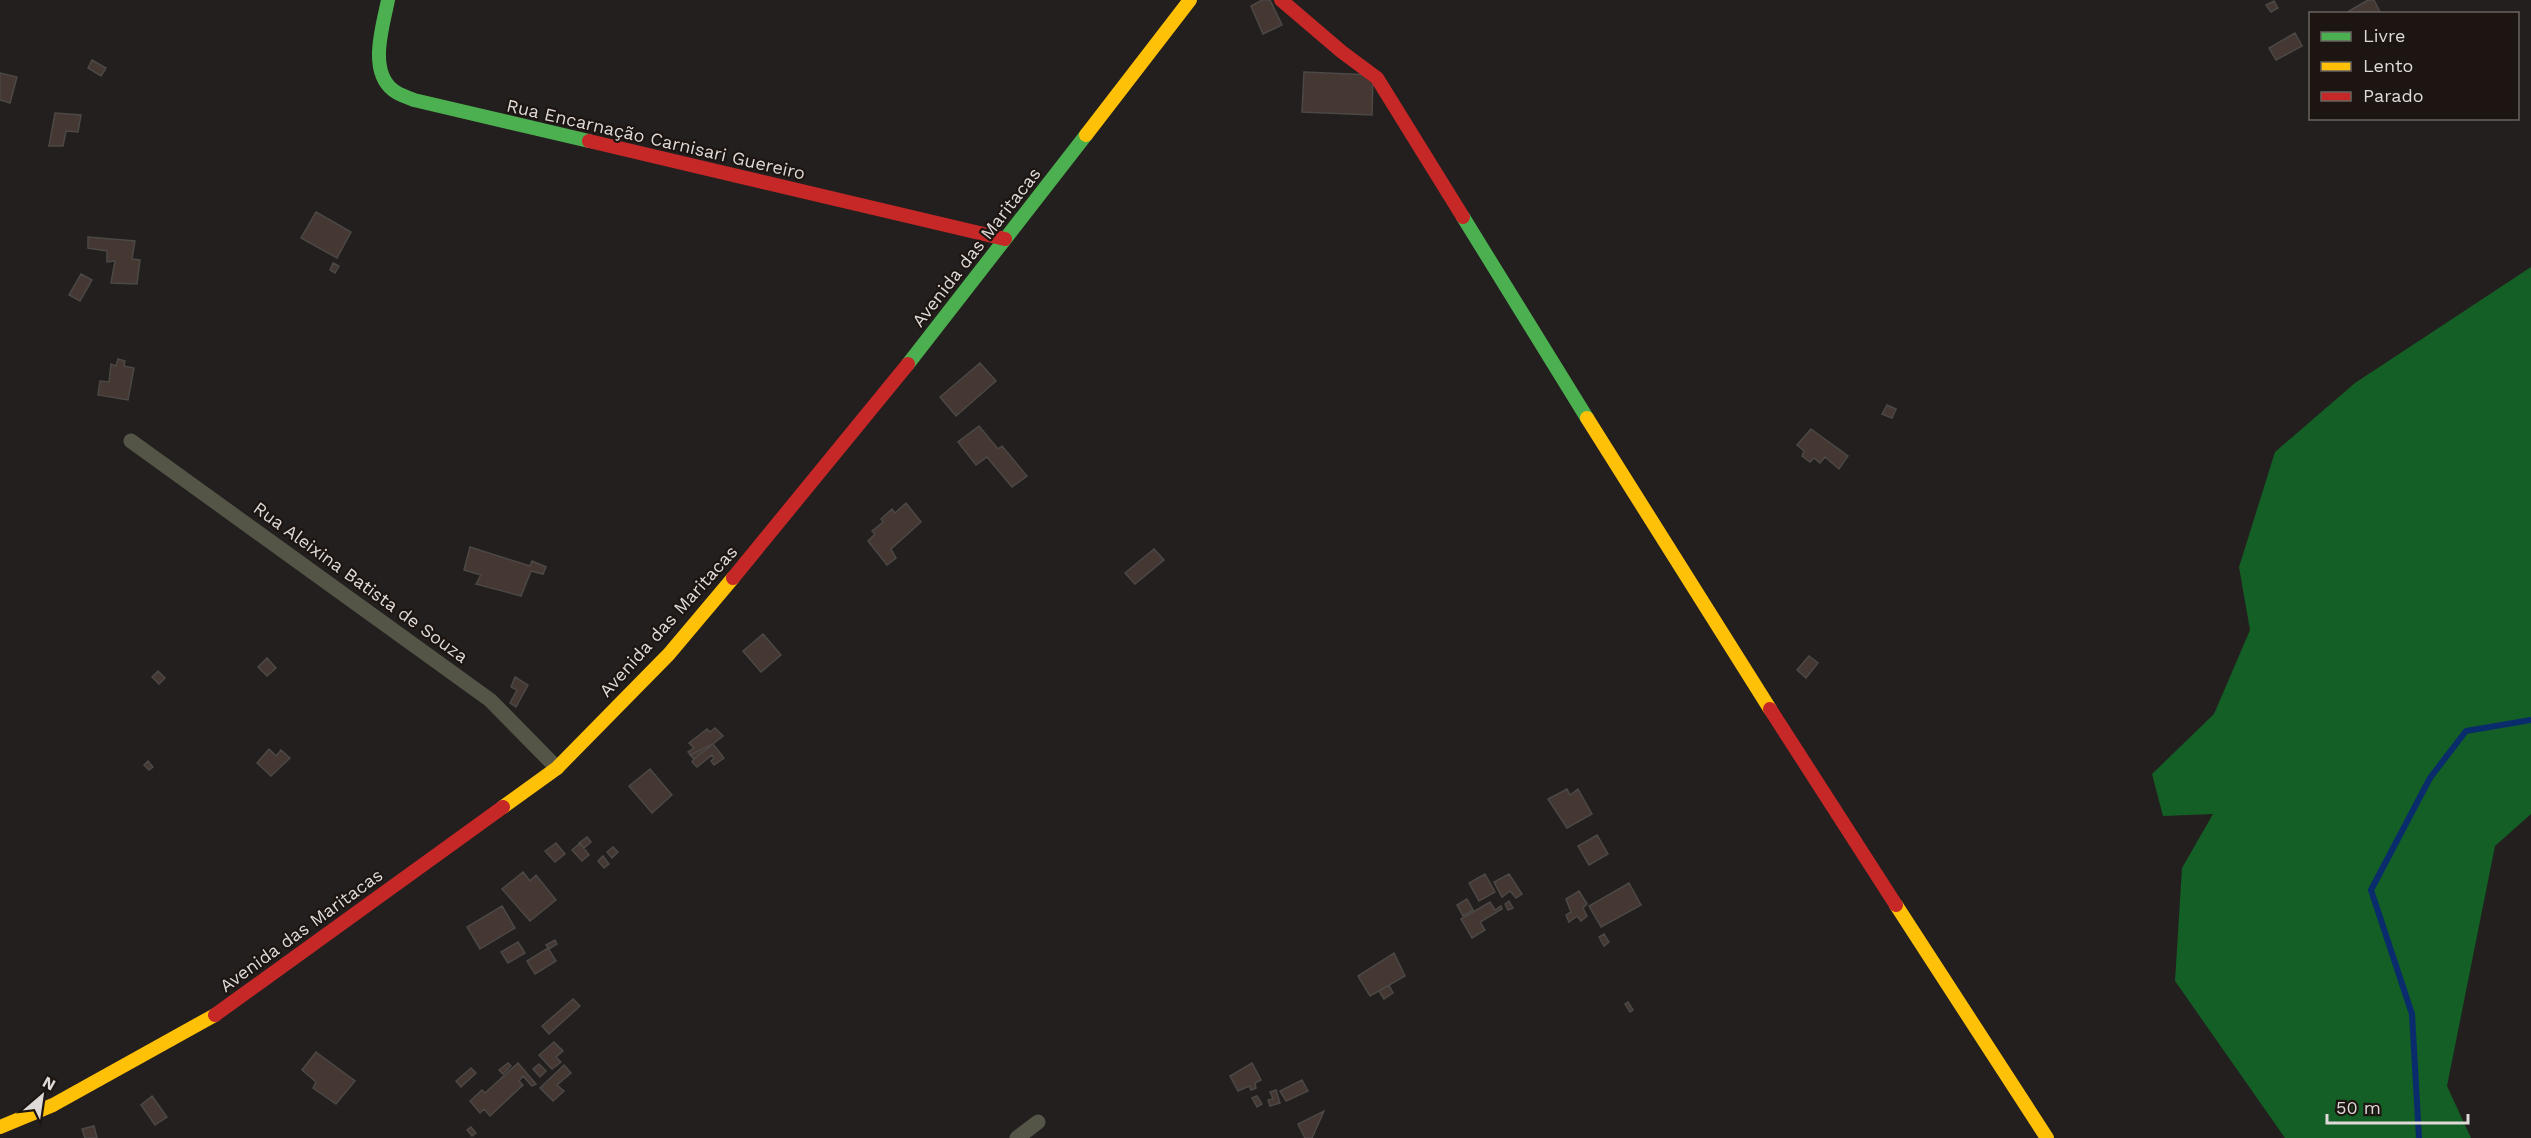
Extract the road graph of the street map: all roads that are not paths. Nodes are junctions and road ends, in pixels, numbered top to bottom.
1 (388, 0) edge
2 (1190, 0) edge
3 (1281, 0) edge
4 (1005, 239) junction
5 (131, 441) dead end
6 (557, 768) junction
7 (1038, 1122) dead end
8 (0, 1127) edge
9 (1017, 1138) edge
10 (2048, 1138) edge

1 - 4 street, Rua Encarnação Carnisari Guereiro
2 - 4 street, Avenida das Maritacas
3 - 10 street
4 - 6 street, Avenida das Maritacas
5 - 6 street, Rua Aleixina Batista de Souza
6 - 8 street, Avenida das Maritacas
7 - 9 street

